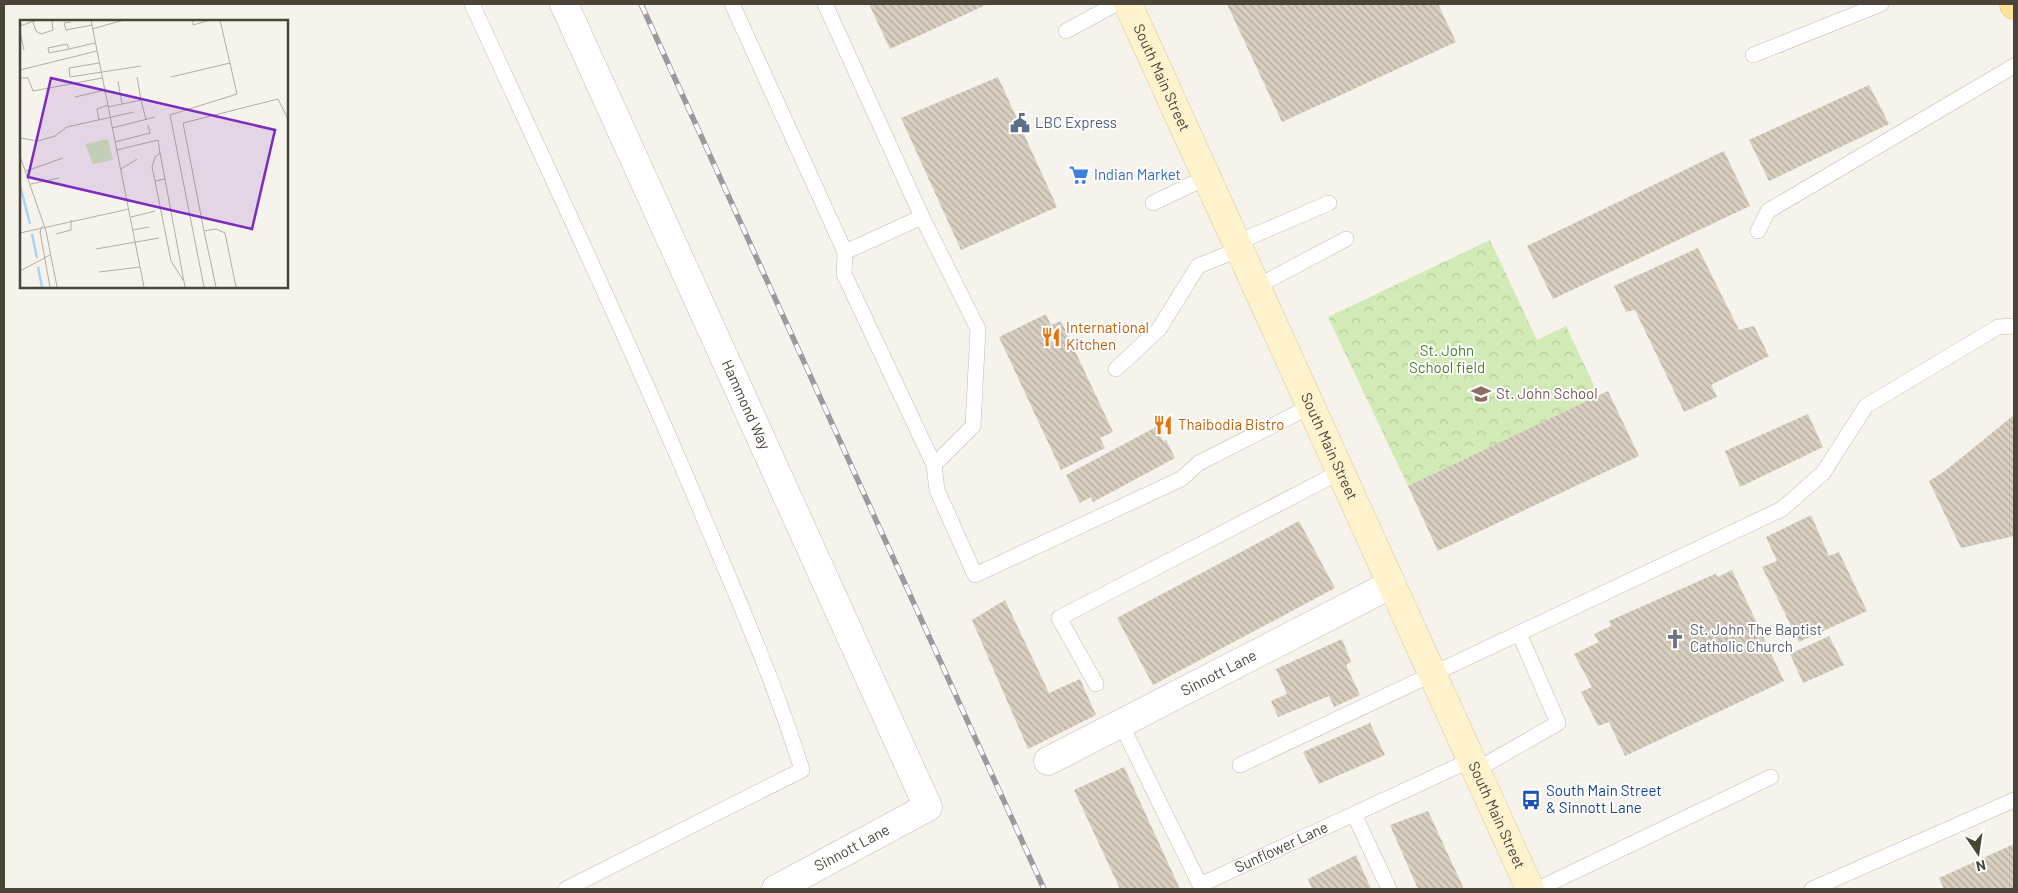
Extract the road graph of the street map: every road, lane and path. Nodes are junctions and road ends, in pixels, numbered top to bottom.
1 (472, 4) edge
2 (564, 4) edge
3 (732, 4) edge
4 (825, 4) edge
5 (1116, 4) edge
6 (1128, 4) edge
7 (1881, 4) edge
8 (1066, 30) dead end
9 (1753, 55) dead end
10 (2014, 66) edge
11 (1207, 177) junction
12 (1153, 203) dead end
13 (1329, 203) dead end
14 (922, 217) junction
15 (1758, 231) dead end
16 (1346, 239) dead end
17 (1238, 246) junction
18 (844, 252) junction
19 (1256, 287) junction
20 (2014, 326) edge
21 (1116, 369) dead end
22 (1311, 406) junction
23 (934, 465) junction
24 (1340, 472) junction
25 (1392, 584) junction
26 (1519, 633) junction
27 (1432, 674) junction
28 (1096, 684) dead end
29 (1121, 724) junction
30 (1048, 762) dead end
31 (1240, 765) dead end
32 (1473, 765) junction
33 (1771, 777) dead end
34 (2014, 800) edge
35 (928, 807) joint
36 (1354, 814) junction
37 (1200, 887) edge
38 (566, 889) edge
39 (776, 889) edge
40 (1389, 889) edge
41 (1530, 889) edge
42 (1538, 889) edge
43 (1812, 889) edge

1 - 38 lane
2 - 35 street, Hammond Way
3 - 18 lane
4 - 14 lane
5 - 8 lane
6 - 11 main road, South Main Street
7 - 9 lane
10 - 15 lane
11 - 12 lane
11 - 17 main road, South Main Street
13 - 17 lane
14 - 18 lane
14 - 23 lane
16 - 19 lane
17 - 19 main road, South Main Street
17 - 21 lane
18 - 23 lane
19 - 22 main road, South Main Street
20 - 26 lane
22 - 23 lane
22 - 24 main road, South Main Street
24 - 25 main road, South Main Street
24 - 28 lane
25 - 27 main road, South Main Street
25 - 29 street, Sinnott Lane
26 - 27 lane
26 - 32 lane, Sunflower Lane
27 - 31 lane
27 - 32 main road, South Main Street
29 - 30 street, Sinnott Lane
29 - 37 lane, Sunflower Lane
32 - 36 lane, Sunflower Lane
32 - 41 main road, South Main Street
33 - 42 lane
34 - 43 lane
35 - 39 street, Sinnott Lane
36 - 37 lane, Sunflower Lane
36 - 40 lane

